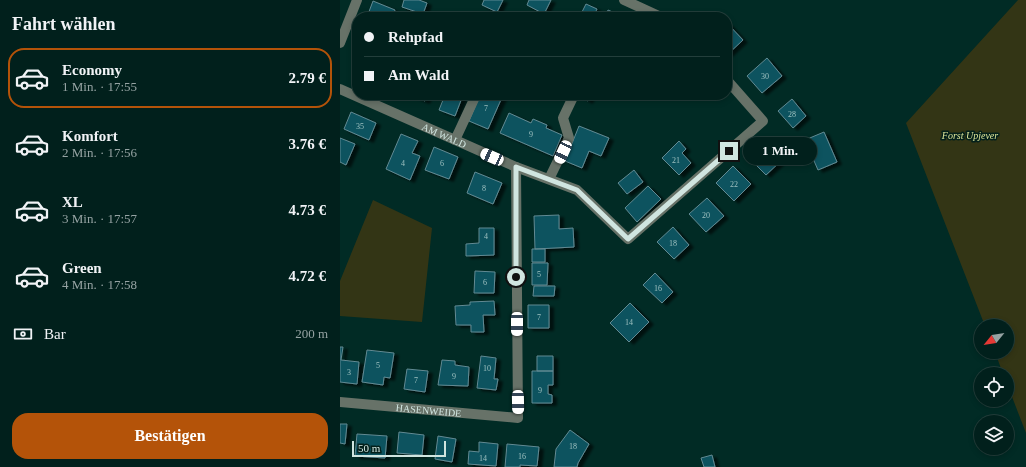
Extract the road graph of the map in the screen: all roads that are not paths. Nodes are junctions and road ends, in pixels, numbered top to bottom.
1 (357, 0) edge
2 (624, 0) edge
3 (352, 12) edge
4 (650, 12) edge
5 (352, 13) edge
6 (340, 43) edge
7 (732, 86) edge
8 (340, 90) edge
9 (352, 95) edge
10 (363, 100) edge
11 (474, 100) edge
12 (572, 100) edge
13 (455, 140) junction
14 (516, 167) junction
15 (549, 180) junction
16 (340, 402) edge

1 - 3 street
2 - 4 street
5 - 6 street
7 - 15 street, AM WALD
8 - 9 street, AM WALD
10 - 13 street, AM WALD
11 - 13 street
12 - 15 street
13 - 14 street, AM WALD
14 - 15 street, AM WALD
14 - 16 street, HASENWEIDE

